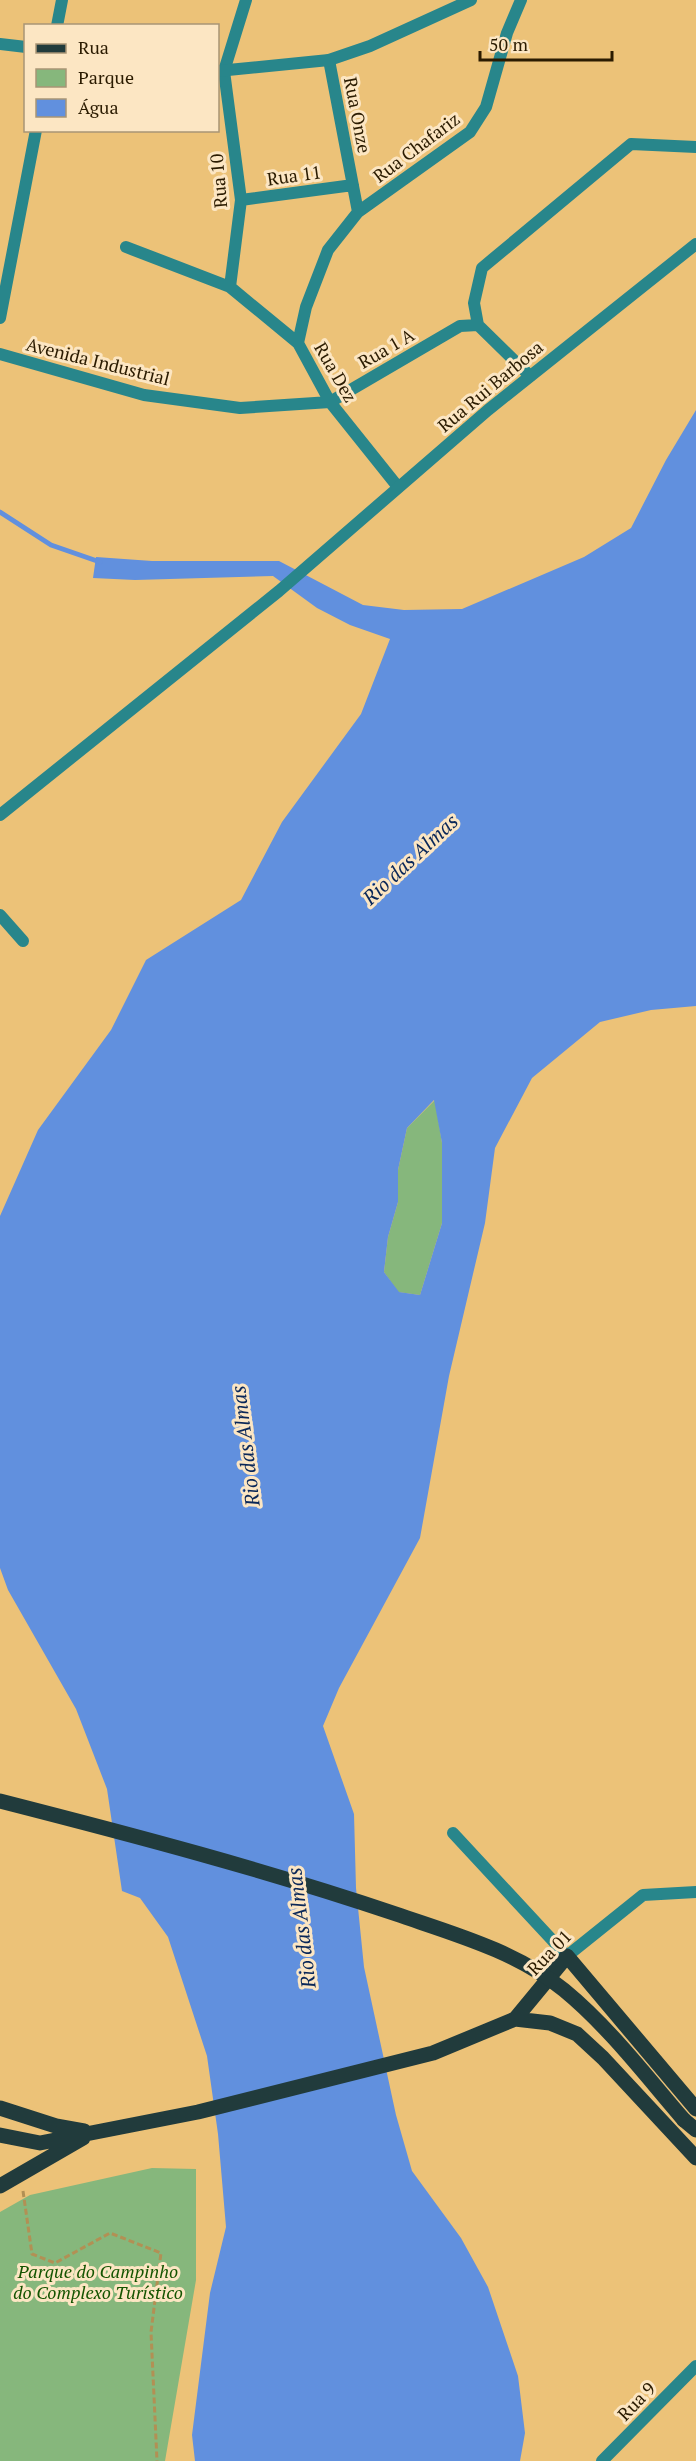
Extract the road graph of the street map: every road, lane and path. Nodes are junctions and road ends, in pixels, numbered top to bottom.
1 (62, 0) edge
2 (246, 0) edge
3 (471, 0) edge
4 (521, 0) edge
5 (57, 24) edge
6 (0, 44) edge
7 (24, 48) edge
8 (329, 60) junction
9 (221, 71) edge
10 (36, 132) edge
11 (696, 147) edge
12 (353, 185) junction
13 (241, 200) junction
14 (358, 212) junction
15 (696, 244) edge
16 (126, 247) dead end
17 (230, 287) junction
18 (0, 318) edge
19 (478, 325) junction
20 (298, 343) junction
21 (0, 354) edge
22 (530, 376) junction
23 (330, 402) junction
24 (398, 487) junction
25 (0, 815) edge
26 (0, 915) edge
27 (23, 941) dead end
28 (0, 1800) edge
29 (453, 1833) dead end
30 (696, 1892) edge
31 (567, 1956) junction
32 (515, 2019) junction
33 (0, 2108) edge
34 (696, 2109) edge
35 (691, 2128) edge
36 (93, 2132) junction
37 (0, 2135) edge
38 (696, 2158) edge
39 (21, 2175) junction
40 (0, 2186) edge
41 (696, 2366) edge
42 (157, 2461) edge
43 (602, 2461) edge

1 - 5 street
2 - 9 street
3 - 8 street
4 - 14 street, Rua Chafariz
6 - 7 street
8 - 9 street
8 - 12 street, Rua Onze
9 - 13 street, Rua 10
10 - 18 street
11 - 19 street
12 - 13 street, Rua 11
12 - 14 street, Rua Onze
13 - 17 street, Rua 10
14 - 20 street, Rua Chafariz
15 - 22 street, Rua Rui Barbosa
16 - 17 street, Rua Dez
17 - 20 street, Rua Dez
19 - 22 street
19 - 23 street, Rua 1 A
20 - 23 street, Rua Dez
21 - 23 street, Avenida Industrial
22 - 24 street, Rua Rui Barbosa
23 - 24 street, Rua Dez
24 - 25 street, Rua Rui Barbosa
26 - 27 street
28 - 35 main road, bridge
29 - 31 street
30 - 31 street, Rua 01
31 - 32 main road, Rua 01
31 - 34 main road
32 - 36 main road, Rua 01
32 - 38 main road
33 - 36 main road
36 - 37 main road, Rua 01
36 - 39 main road
39 - 40 main road
39 - 42 path
41 - 43 street, Rua 9

